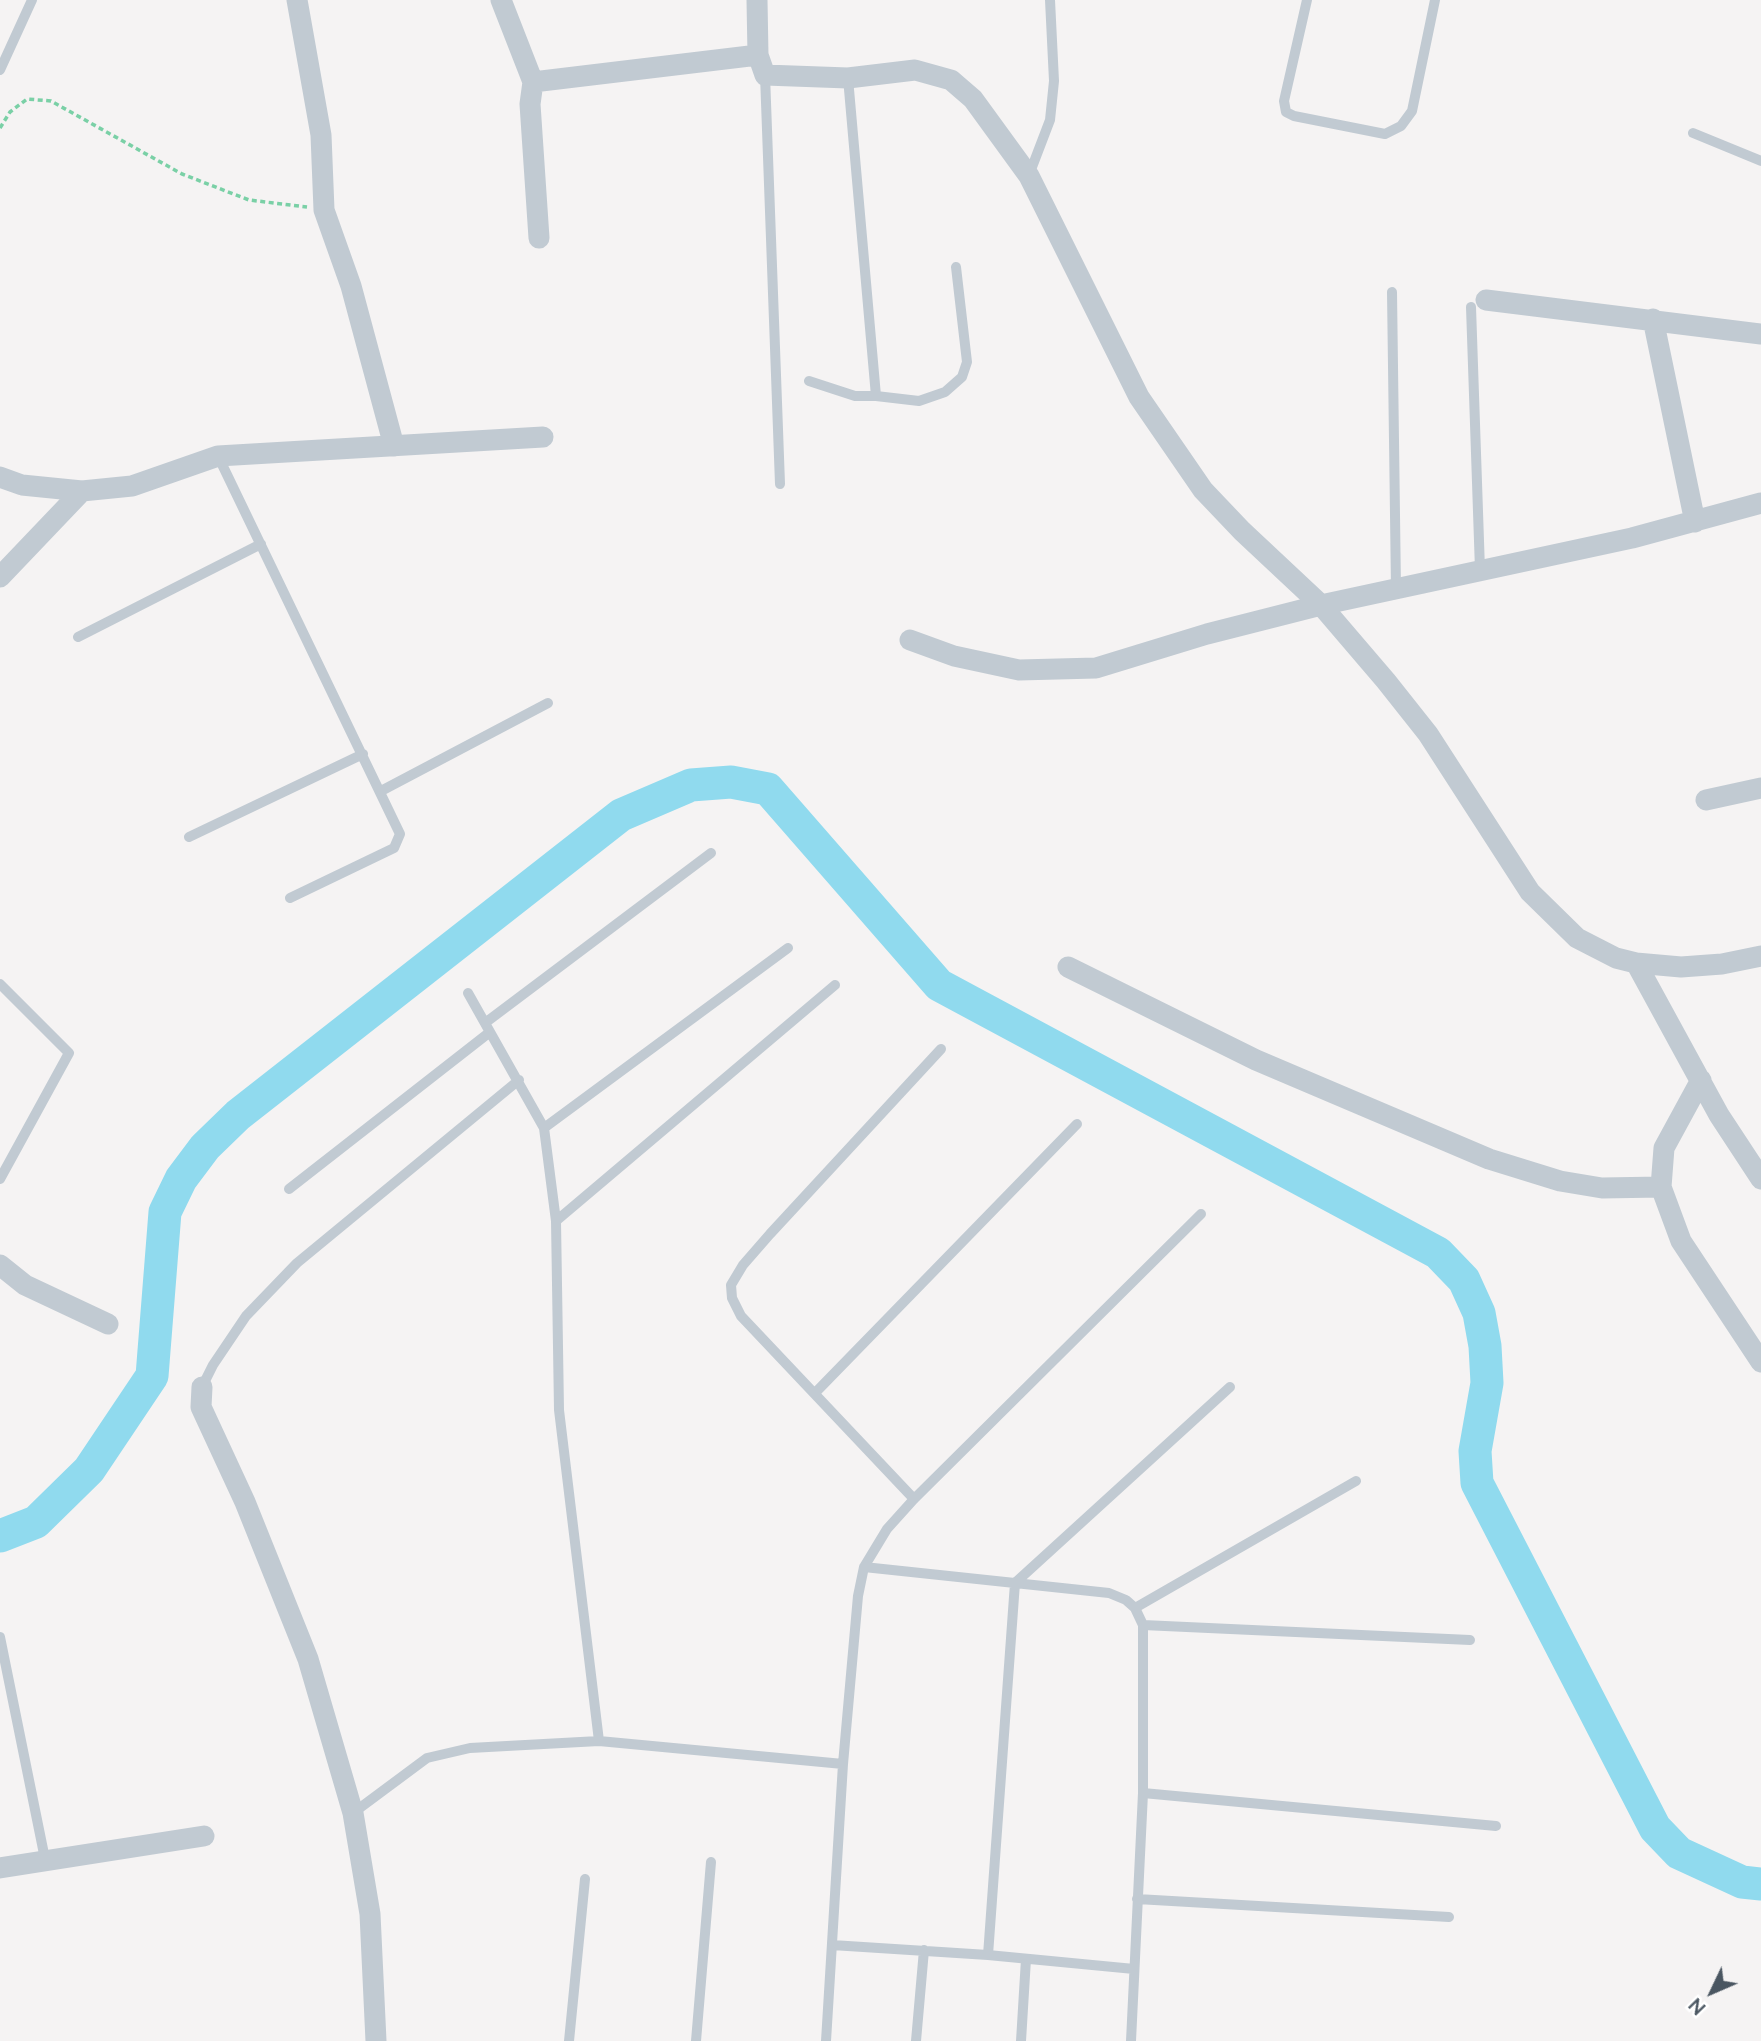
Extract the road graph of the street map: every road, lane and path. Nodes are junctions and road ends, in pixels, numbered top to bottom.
1 (32, 0) edge
2 (297, 0) edge
3 (502, 0) edge
4 (757, 0) edge
5 (1049, 0) edge
6 (1307, 0) edge
7 (1435, 0) edge
8 (761, 65) junction
9 (0, 70) edge
10 (848, 78) junction
11 (533, 82) junction
12 (0, 128) edge
13 (1693, 133) dead end
14 (1761, 161) edge
15 (1029, 176) junction
16 (324, 210) junction
17 (538, 238) dead end
18 (956, 267) dead end
19 (1392, 292) dead end
20 (1478, 303) joint
21 (1653, 319) junction
22 (1761, 334) edge
23 (809, 381) dead end
24 (876, 396) junction
25 (543, 437) dead end
26 (394, 446) junction
27 (218, 456) junction
28 (0, 477) edge
29 (780, 484) dead end
30 (82, 491) junction
31 (1761, 503) edge
32 (1695, 522) junction
33 (261, 544) junction
34 (1480, 570) junction
35 (0, 577) edge
36 (1396, 589) junction
37 (1321, 605) junction
38 (78, 637) dead end
39 (910, 640) dead end
40 (548, 703) dead end
41 (363, 754) junction
42 (1761, 788) edge
43 (381, 791) junction
44 (1706, 800) dead end
45 (189, 837) dead end
46 (711, 853) dead end
47 (290, 898) dead end
48 (788, 948) dead end
49 (1761, 956) edge
50 (1636, 963) junction
51 (1068, 967) dead end
52 (0, 984) edge
53 (835, 985) dead end
54 (468, 993) dead end
55 (488, 1027) junction
56 (941, 1049) dead end
57 (519, 1080) junction
58 (1701, 1080) junction
59 (1077, 1124) dead end
60 (544, 1128) junction
61 (0, 1179) edge
62 (1761, 1180) edge
63 (1661, 1187) junction
64 (289, 1189) dead end
65 (1201, 1214) dead end
66 (556, 1221) junction
67 (0, 1265) edge
68 (108, 1324) dead end
69 (1761, 1362) edge
70 (202, 1387) joint
71 (1230, 1387) dead end
72 (815, 1393) junction
73 (1356, 1481) dead end
74 (914, 1499) junction
75 (864, 1567) junction
76 (1015, 1583) junction
77 (1135, 1608) junction
78 (1143, 1625) junction
79 (0, 1637) edge
80 (1471, 1640) dead end
81 (599, 1741) junction
82 (843, 1764) junction
83 (1143, 1793) junction
84 (353, 1813) junction
85 (1496, 1826) dead end
86 (204, 1836) dead end
87 (45, 1859) junction
88 (711, 1862) dead end
89 (0, 1868) edge
90 (585, 1879) dead end
91 (1137, 1899) junction
92 (1449, 1917) dead end
93 (832, 1945) junction
94 (924, 1950) junction
95 (988, 1955) junction
96 (1026, 1958) junction
97 (1134, 1969) junction
98 (376, 2041) edge
99 (569, 2041) edge
100 (696, 2041) edge
101 (825, 2041) edge
102 (916, 2041) edge
103 (1021, 2041) edge
104 (1130, 2041) edge

1 - 9 lane
2 - 16 street
3 - 11 street
4 - 8 street
5 - 15 lane
6 - 7 lane
8 - 10 street
8 - 11 street
8 - 29 lane
10 - 15 street
10 - 24 lane
11 - 17 street
12 - 16 path
13 - 14 lane
15 - 37 street
16 - 26 street
18 - 24 lane
19 - 36 lane
20 - 21 street
20 - 34 lane
21 - 22 street
21 - 32 street
23 - 24 lane
25 - 26 street
26 - 27 street
27 - 30 street
27 - 33 lane
28 - 30 street
30 - 35 street
31 - 32 street
32 - 34 street
33 - 38 lane
33 - 41 lane
34 - 36 street
36 - 37 street
37 - 39 street
37 - 50 street
40 - 43 lane
41 - 43 lane
41 - 45 lane
42 - 44 street
43 - 47 lane
46 - 55 lane
48 - 60 lane
49 - 50 street
50 - 58 street
51 - 63 street
52 - 61 lane
53 - 66 lane
54 - 55 lane
55 - 57 lane
55 - 64 lane
56 - 72 lane
57 - 60 lane
57 - 70 lane
58 - 62 street
58 - 63 street
59 - 72 lane
60 - 66 lane
63 - 69 street
65 - 74 lane
66 - 81 lane
67 - 68 street
70 - 84 street
71 - 76 lane
72 - 74 lane
73 - 77 lane
74 - 75 lane
75 - 76 lane
75 - 82 lane
76 - 77 lane
76 - 95 lane
77 - 78 lane
78 - 80 lane
78 - 83 lane
79 - 87 lane
81 - 82 lane
81 - 84 lane
82 - 93 lane
83 - 85 lane
83 - 91 lane
84 - 98 street
86 - 87 street
87 - 89 street
88 - 100 lane
90 - 99 lane
91 - 92 lane
91 - 97 lane
93 - 94 lane
93 - 101 lane
94 - 95 lane
94 - 102 lane
95 - 96 lane
96 - 97 lane
96 - 103 lane
97 - 104 lane

